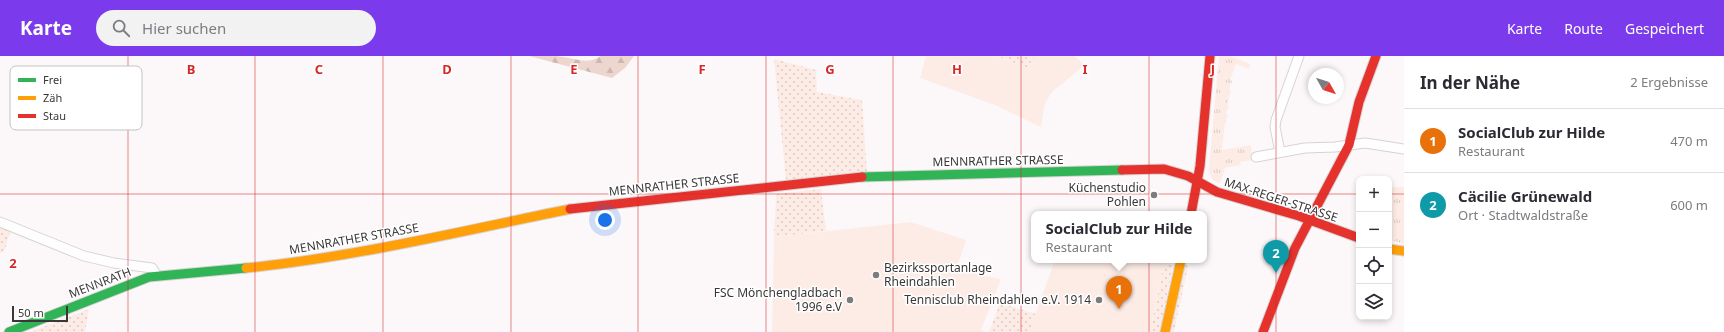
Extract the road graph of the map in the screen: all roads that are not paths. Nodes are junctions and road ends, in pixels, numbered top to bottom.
1 (1210, 56) edge
2 (1299, 56) edge
3 (1376, 56) edge
4 (1349, 146) junction
5 (1404, 150) edge
6 (1280, 152) junction
7 (1256, 158) dead end
8 (1198, 181) junction
9 (1192, 211) edge
10 (1310, 220) junction
11 (0, 222) edge
12 (1356, 237) edge
13 (1392, 249) edge
14 (1404, 251) edge
15 (1180, 263) edge
16 (157, 276) junction
17 (9, 332) edge
18 (1165, 332) edge
19 (1263, 332) edge

1 - 8 main road
2 - 6 street
3 - 4 main road
4 - 5 street
4 - 6 street
4 - 10 main road
6 - 7 street
8 - 9 main road
8 - 10 main road, MAX-REGER-STRASSE
8 - 16 main road, MENNRATHER STRASSE
10 - 12 main road, MAX-REGER-STRASSE
10 - 19 main road
11 - 16 street
13 - 14 main road
15 - 18 main road
16 - 17 main road, MENNRATH

